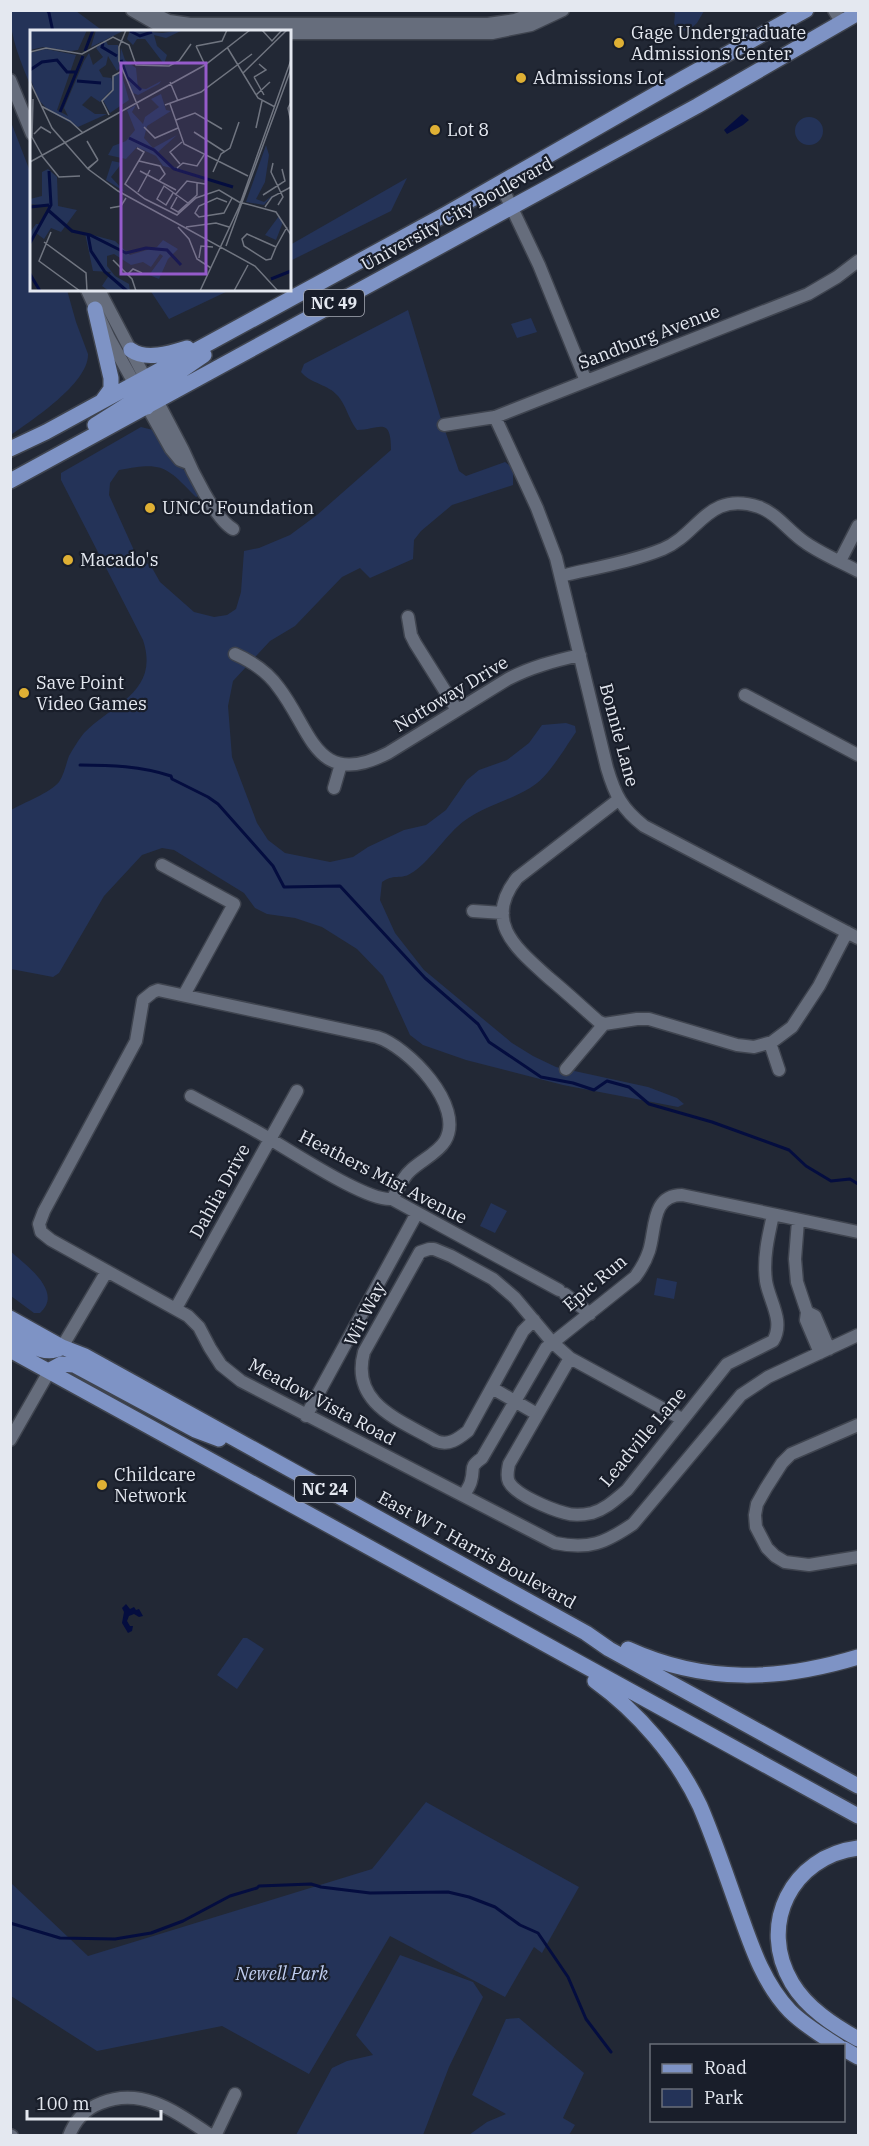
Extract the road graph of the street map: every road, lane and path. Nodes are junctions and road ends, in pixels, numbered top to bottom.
1 (132, 10) edge
2 (147, 10) edge
3 (543, 10) edge
4 (563, 10) edge
5 (806, 10) edge
6 (848, 15) edge
7 (172, 30) edge
8 (291, 33) edge
9 (10, 80) edge
10 (30, 129) edge
11 (500, 183) junction
12 (511, 206) junction
13 (858, 261) edge
14 (87, 291) edge
15 (100, 291) edge
16 (95, 309) junction
17 (270, 309) junction
18 (224, 334) junction
19 (131, 350) junction
20 (586, 381) junction
21 (146, 392) junction
22 (102, 401) junction
23 (495, 417) junction
24 (444, 425) dead end
25 (10, 449) edge
26 (10, 481) edge
27 (858, 526) edge
28 (233, 529) dead end
29 (840, 561) junction
30 (858, 571) edge
31 (561, 576) junction
32 (408, 617) dead end
33 (236, 654) dead end
34 (580, 655) junction
35 (745, 695) dead end
36 (457, 710) junction
37 (858, 754) edge
38 (341, 764) junction
39 (333, 788) dead end
40 (618, 800) junction
41 (162, 865) dead end
42 (473, 911) dead end
43 (503, 914) junction
44 (853, 935) edge
45 (184, 995) junction
46 (604, 1024) junction
47 (770, 1043) junction
48 (566, 1069) dead end
49 (779, 1070) dead end
50 (297, 1091) dead end
51 (191, 1096) dead end
52 (270, 1138) junction
53 (392, 1199) junction
54 (417, 1213) junction
55 (773, 1215) junction
56 (798, 1221) junction
57 (858, 1232) edge
58 (107, 1271) junction
59 (176, 1308) junction
60 (590, 1314) junction
61 (10, 1318) edge
62 (534, 1320) junction
63 (10, 1333) edge
64 (858, 1335) edge
65 (552, 1342) junction
66 (62, 1347) junction
67 (10, 1350) edge
68 (824, 1351) junction
69 (570, 1358) junction
70 (50, 1370) junction
71 (492, 1388) junction
72 (515, 1401) junction
73 (537, 1414) junction
74 (306, 1416) junction
75 (682, 1419) junction
76 (858, 1425) edge
77 (10, 1440) edge
78 (258, 1452) junction
79 (464, 1496) junction
80 (858, 1557) edge
81 (586, 1633) junction
82 (552, 1648) junction
83 (858, 1657) edge
84 (858, 1786) edge
85 (858, 1816) edge
86 (858, 1848) edge
87 (858, 2038) edge
88 (835, 2044) edge
89 (235, 2094) dead end
90 (69, 2136) edge
91 (214, 2136) edge

1 - 7 street
2 - 3 street
4 - 8 street
5 - 11 main road, University City Boulevard / NC 49
6 - 12 main road, University City Boulevard / NC 49
9 - 10 street
11 - 12 street
11 - 17 main road, University City Boulevard / NC 49
12 - 20 street
12 - 21 main road, University City Boulevard / NC 49
13 - 20 street, Sandburg Avenue
14 - 16 street
15 - 19 street
16 - 21 street
16 - 22 main road
17 - 18 main road, University City Boulevard / NC 49
17 - 21 main road
18 - 19 main road
18 - 21 main road, University City Boulevard / NC 49
19 - 21 street
20 - 23 street, Sandburg Avenue
21 - 22 main road, University City Boulevard / NC 49
21 - 26 main road
21 - 28 street
22 - 25 main road, University City Boulevard / NC 49
23 - 24 street, Sandburg Avenue
23 - 31 street, Bonnie Lane
27 - 29 street
29 - 30 street
29 - 31 street
31 - 34 street, Bonnie Lane
32 - 36 street
33 - 38 street
34 - 36 street, Nottoway Drive
34 - 40 street, Bonnie Lane
35 - 37 street
36 - 38 street, Nottoway Drive
38 - 39 street
40 - 43 street
40 - 44 street, Bonnie Lane
41 - 45 street
42 - 43 street
43 - 46 street
44 - 47 street
45 - 53 street, Meadow Vista Road
45 - 58 street, Meadow Vista Road
46 - 47 street
46 - 48 street
47 - 49 street
50 - 52 street, Dahlia Drive
51 - 52 street, Heathers Mist Avenue
52 - 53 street, Heathers Mist Avenue
52 - 59 street, Dahlia Drive
53 - 54 street, Heathers Mist Avenue
54 - 60 street, Heathers Mist Avenue
54 - 74 street
55 - 56 street, Epic Run
55 - 60 street, Epic Run
55 - 75 street, Leadville Lane
56 - 57 street, Epic Run
56 - 68 street
58 - 59 street, Meadow Vista Road
58 - 66 street
59 - 74 street, Meadow Vista Road
60 - 65 street, Epic Run
61 - 66 main road, East W T Harris Boulevard / NC 24
62 - 65 street, Wit Way
62 - 71 street, Wit Way
62 - 71 street, Wit Way
63 - 66 main road
64 - 68 street, Meadow Vista Road
65 - 69 street, Wit Way
65 - 72 street, Epic Run
66 - 78 main road, East W T Harris Boulevard / NC 24
67 - 70 main road, NC 24
68 - 79 street, Meadow Vista Road
69 - 73 street, Leadville Lane
69 - 75 street, Wit Way
70 - 77 street
70 - 78 main road
70 - 82 main road, NC 24
71 - 72 street
72 - 73 street
72 - 79 street, Epic Run
73 - 75 street, Leadville Lane
74 - 79 street, Meadow Vista Road
76 - 80 street
78 - 81 main road, East W T Harris Boulevard / NC 24
81 - 83 main road
81 - 84 main road, East W T Harris Boulevard / NC 24
82 - 85 main road, NC 24
82 - 88 main road
86 - 87 main road
89 - 91 street
90 - 91 street

